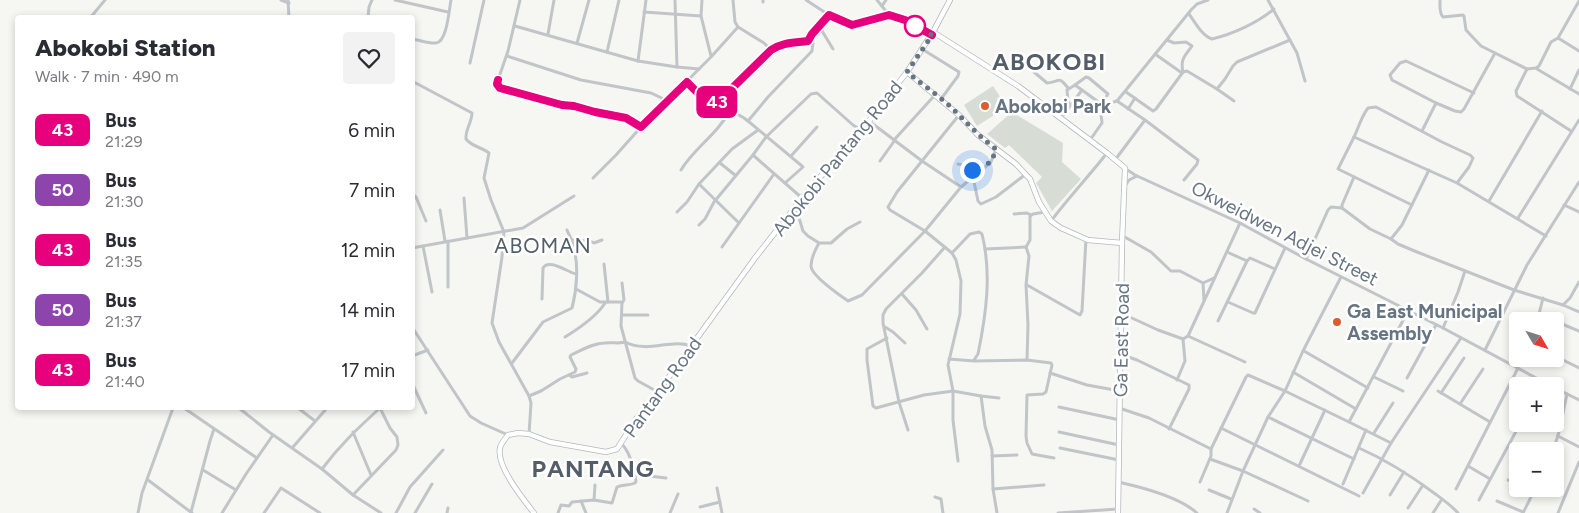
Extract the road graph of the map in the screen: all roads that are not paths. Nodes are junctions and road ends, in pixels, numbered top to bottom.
1 (105, 0) edge
2 (282, 0) edge
3 (372, 0) edge
4 (395, 0) edge
5 (450, 0) edge
6 (484, 0) edge
7 (520, 0) edge
8 (554, 0) edge
9 (589, 0) edge
10 (619, 0) edge
11 (646, 0) edge
12 (675, 0) edge
13 (702, 0) edge
14 (733, 0) edge
15 (806, 0) edge
16 (877, 0) edge
17 (886, 0) edge
18 (950, 0) edge
19 (1208, 0) edge
20 (1268, 0) edge
21 (1440, 0) edge
22 (1579, 1) edge
23 (289, 2) edge
24 (882, 6) junction
25 (1274, 10) junction
26 (448, 12) junction
27 (644, 12) junction
28 (1189, 14) junction
29 (92, 15) edge
30 (289, 15) edge
31 (368, 15) edge
32 (676, 15) junction
33 (829, 15) junction
34 (889, 15) junction
35 (701, 16) junction
36 (514, 26) junction
37 (819, 26) junction
38 (738, 27) junction
39 (932, 33) junction
40 (548, 34) junction
41 (1558, 38) junction
42 (415, 39) edge
43 (810, 40) junction
44 (1167, 40) junction
45 (1290, 40) junction
46 (577, 43) junction
47 (832, 49) dead end
48 (771, 50) junction
49 (922, 50) junction
50 (1579, 51) edge
51 (607, 52) junction
52 (1495, 53) junction
53 (1156, 54) junction
54 (507, 56) junction
55 (711, 57) junction
56 (638, 61) junction
57 (470, 63) dead end
58 (677, 67) junction
59 (1536, 68) junction
60 (699, 69) junction
61 (1527, 69) junction
62 (1579, 70) edge
63 (907, 72) junction
64 (1034, 72) dead end
65 (1182, 72) junction
66 (1305, 81) dead end
67 (687, 82) junction
68 (415, 83) edge
69 (1074, 85) junction
70 (1068, 88) junction
71 (1217, 89) junction
72 (1570, 89) junction
73 (1082, 90) junction
74 (1125, 92) junction
75 (1474, 93) junction
76 (1579, 94) edge
77 (935, 95) junction
78 (1135, 98) junction
79 (941, 100) junction
80 (668, 101) junction
81 (1234, 101) dead end
82 (1117, 102) junction
83 (1436, 103) junction
84 (716, 104) junction
85 (1071, 105) junction
86 (1103, 105) junction
87 (1128, 109) junction
88 (730, 110) junction
89 (1542, 111) junction
90 (959, 115) junction
91 (1061, 118) junction
92 (1145, 120) junction
93 (1579, 120) edge
94 (748, 121) junction
95 (869, 121) junction
96 (641, 127) junction
97 (817, 127) dead end
98 (758, 130) junction
99 (861, 130) junction
100 (1422, 131) junction
101 (1571, 131) junction
102 (766, 137) junction
103 (1354, 137) junction
104 (894, 140) junction
105 (1090, 140) junction
106 (996, 149) junction
107 (1107, 153) junction
108 (753, 154) junction
109 (791, 156) junction
110 (1115, 160) junction
111 (880, 161) dead end
112 (922, 161) junction
113 (720, 162) junction
114 (958, 164) dead end
115 (1125, 168) junction
116 (680, 170) dead end
117 (1429, 170) junction
118 (774, 174) junction
119 (1026, 174) junction
120 (736, 175) junction
121 (974, 176) junction
122 (1137, 176) junction
123 (1354, 177) junction
124 (592, 178) dead end
125 (1184, 180) dead end
126 (1579, 182) edge
127 (785, 183) junction
128 (1457, 183) junction
129 (699, 184) junction
130 (961, 187) junction
131 (1125, 187) junction
132 (415, 196) edge
133 (574, 196) dead end
134 (464, 198) dead end
135 (802, 198) junction
136 (716, 200) junction
137 (1489, 202) junction
138 (1412, 205) junction
139 (1564, 205) junction
140 (796, 208) junction
141 (1342, 208) junction
142 (440, 210) dead end
143 (677, 212) dead end
144 (1045, 212) junction
145 (1579, 212) edge
146 (1014, 214) dead end
147 (1031, 215) junction
148 (1518, 218) junction
149 (426, 221) dead end
150 (1052, 221) junction
151 (860, 222) dead end
152 (739, 223) junction
153 (1240, 223) junction
154 (699, 225) dead end
155 (567, 230) dead end
156 (925, 231) junction
157 (504, 232) junction
158 (1123, 236) junction
159 (1546, 236) junction
160 (467, 238) junction
161 (1086, 239) junction
162 (1391, 239) junction
163 (572, 240) junction
164 (602, 240) dead end
165 (447, 241) junction
166 (1122, 243) junction
167 (819, 244) junction
168 (423, 246) junction
169 (415, 247) edge
170 (722, 247) dead end
171 (945, 247) junction
172 (1026, 247) junction
173 (1285, 248) junction
174 (985, 249) junction
175 (1227, 252) junction
176 (952, 253) junction
177 (755, 258) joint
178 (1306, 259) junction
179 (1247, 261) junction
180 (604, 264) dead end
181 (1275, 269) junction
182 (1466, 271) junction
183 (576, 274) junction
184 (1341, 277) junction
185 (1214, 278) junction
186 (1579, 282) edge
187 (622, 283) dead end
188 (1203, 283) junction
189 (1026, 285) junction
190 (448, 287) dead end
191 (576, 289) junction
192 (1514, 290) junction
193 (432, 292) dead end
194 (902, 294) junction
195 (1543, 298) junction
196 (542, 299) dead end
197 (1204, 301) junction
198 (1228, 302) junction
199 (607, 303) junction
200 (622, 303) junction
201 (1563, 305) junction
202 (1408, 311) junction
203 (1540, 312) edge
204 (1579, 312) edge
205 (1121, 313) junction
206 (622, 315) junction
207 (648, 315) dead end
208 (1218, 322) dead end
209 (1436, 325) junction
210 (1564, 325) edge
211 (884, 327) junction
212 (1443, 328) junction
213 (928, 330) dead end
214 (415, 331) edge
215 (1579, 331) edge
216 (1188, 336) junction
217 (565, 337) dead end
218 (887, 338) junction
219 (1461, 338) junction
220 (1183, 339) junction
221 (625, 342) junction
222 (905, 343) dead end
223 (692, 346) junction
224 (428, 350) junction
225 (1485, 350) junction
226 (1304, 351) junction
227 (1120, 354) junction
228 (415, 355) edge
229 (1464, 358) dead end
230 (949, 359) junction
231 (1027, 360) junction
232 (1564, 360) edge
233 (974, 361) junction
234 (1245, 362) dead end
235 (512, 363) junction
236 (1509, 363) edge
237 (1518, 368) joint
238 (1579, 368) edge
239 (1483, 369) dead end
240 (1293, 372) junction
241 (586, 373) dead end
242 (1050, 373) junction
243 (569, 375) junction
244 (1374, 377) junction
245 (1535, 377) edge
246 (1407, 378) dead end
247 (1177, 380) junction
248 (1368, 388) junction
249 (415, 389) edge
250 (953, 391) junction
251 (1285, 391) junction
252 (1403, 391) dead end
253 (658, 392) junction
254 (1120, 392) junction
255 (1564, 392) edge
256 (1567, 394) junction
257 (529, 396) junction
258 (981, 396) junction
259 (999, 398) dead end
260 (1579, 400) edge
261 (899, 402) junction
262 (1393, 403) dead end
263 (1460, 404) junction
264 (1058, 407) dead end
265 (1119, 408) junction
266 (1356, 409) junction
267 (172, 410) edge
268 (187, 410) edge
269 (242, 410) edge
270 (301, 410) edge
271 (325, 410) edge
272 (378, 410) edge
273 (381, 410) edge
274 (1325, 410) junction
275 (426, 413) dead end
276 (1268, 417) junction
277 (1120, 420) junction
278 (315, 421) junction
279 (1349, 422) junction
280 (1490, 422) junction
281 (1222, 428) junction
282 (214, 429) junction
283 (1169, 429) junction
284 (908, 430) dead end
285 (1366, 430) junction
286 (353, 432) junction
287 (1059, 432) dead end
288 (1516, 432) edge
289 (1374, 433) junction
290 (273, 434) junction
291 (529, 434) junction
292 (508, 435) junction
293 (1558, 436) junction
294 (1312, 438) junction
295 (1556, 442) edge
296 (621, 443) junction
297 (1392, 443) junction
298 (1255, 444) junction
299 (1119, 445) junction
300 (1579, 447) edge
301 (293, 448) junction
302 (1060, 448) dead end
303 (1359, 448) junction
304 (1211, 449) junction
305 (443, 450) dead end
306 (1017, 455) dead end
307 (992, 456) junction
308 (257, 458) junction
309 (1054, 458) dead end
310 (1210, 459) junction
311 (1354, 459) junction
312 (1383, 459) junction
313 (1119, 460) junction
314 (958, 461) dead end
315 (1579, 462) edge
316 (1299, 466) junction
317 (1468, 466) junction
318 (322, 469) junction
319 (203, 470) junction
320 (1242, 471) junction
321 (1404, 472) junction
322 (634, 475) junction
323 (372, 476) junction
324 (666, 478) dead end
325 (1490, 479) junction
326 (148, 480) junction
327 (1118, 482) junction
328 (1200, 482) dead end
329 (432, 484) dead end
330 (1343, 484) dead end
331 (595, 485) dead end
332 (1044, 485) dead end
333 (1423, 485) junction
334 (717, 488) dead end
335 (993, 489) junction
336 (1456, 489) dead end
337 (236, 490) junction
338 (1209, 490) dead end
339 (353, 494) junction
340 (678, 494) dead end
341 (1390, 494) dead end
342 (935, 497) dead end
343 (1530, 497) edge
344 (1232, 499) junction
345 (1442, 499) junction
346 (581, 500) junction
347 (594, 500) junction
348 (1479, 500) dead end
349 (1308, 501) dead end
350 (1497, 501) dead end
351 (720, 502) junction
352 (700, 507) dead end
353 (448, 508) dead end
354 (1408, 508) dead end
355 (1254, 509) dead end
356 (1118, 511) edge
357 (191, 512) edge
358 (1523, 512) edge
359 (138, 513) edge
360 (222, 513) edge
361 (264, 513) edge
362 (320, 513) edge
363 (382, 513) edge
364 (396, 513) edge
365 (415, 513) edge
366 (447, 513) edge
367 (534, 513) edge
368 (558, 513) edge
369 (586, 513) edge
370 (670, 513) edge
371 (722, 513) edge
372 (943, 513) edge
373 (997, 513) edge
374 (1058, 513) edge
375 (1197, 513) edge
376 (1227, 513) edge
377 (1260, 513) edge
378 (1433, 513) edge
379 (1458, 513) edge
380 (1558, 513) edge

1 - 29 street
2 - 23 street
3 - 31 street
4 - 26 street
5 - 26 street
6 - 57 street
7 - 36 street
8 - 40 street
9 - 46 street
10 - 51 street
11 - 27 street
12 - 32 street
13 - 35 street
14 - 38 street
15 - 33 street
16 - 24 street
17 - 24 street
18 - 39 street, Abokobi Pantang Road
19 - 28 street
20 - 25 street
21 - 52 street
22 - 41 street
23 - 30 street
24 - 34 street
25 - 28 street
25 - 45 street
26 - 42 street
27 - 32 street
27 - 56 street
28 - 44 street
32 - 35 street
32 - 58 street
33 - 34 street
33 - 37 street
34 - 39 street
35 - 55 street
36 - 40 street
36 - 54 street
37 - 43 street
37 - 47 street
38 - 48 street
38 - 55 street
39 - 49 street, Abokobi Pantang Road
39 - 91 street
40 - 46 street
41 - 50 street
41 - 59 street
43 - 48 street
43 - 94 street
44 - 53 street
44 - 65 street
45 - 66 street
45 - 71 street
46 - 51 street
48 - 84 street
49 - 63 street, Abokobi Pantang Road
49 - 79 street
51 - 56 street
52 - 61 street
52 - 75 street
53 - 65 street
53 - 74 street
54 - 80 street
54 - 96 street
55 - 60 street
56 - 58 street
58 - 60 street
59 - 61 street
59 - 72 street
60 - 67 street
61 - 89 street
62 - 72 street
63 - 77 street
63 - 95 street, Abokobi Pantang Road
64 - 70 street
65 - 71 street
65 - 78 street
67 - 80 street
67 - 84 street
68 - 157 street
69 - 70 street
69 - 73 street
69 - 86 street
70 - 85 street
71 - 81 street
72 - 76 street
73 - 85 street
73 - 86 street
74 - 78 street
74 - 82 street
75 - 83 street
75 - 83 street
77 - 79 street
77 - 104 street
78 - 87 street
79 - 90 street
80 - 96 street
82 - 86 street
82 - 87 street
83 - 100 street
84 - 88 street
85 - 91 street
86 - 105 street
87 - 92 street
88 - 94 street
88 - 116 street
89 - 101 street
89 - 137 street
90 - 106 street
90 - 112 street
91 - 105 street
92 - 110 street
92 - 125 street
93 - 101 street
94 - 98 street
95 - 99 street, Abokobi Pantang Road
95 - 104 street
96 - 124 street
97 - 109 street
98 - 102 street
98 - 113 street
99 - 102 street
99 - 135 street, Abokobi Pantang Road
100 - 103 street
100 - 128 street
101 - 148 street
102 - 108 street
102 - 109 street
103 - 117 street
103 - 123 street
104 - 111 street
104 - 112 street
105 - 107 street
106 - 119 street
106 - 121 street
107 - 110 street
107 - 150 street
108 - 118 street
108 - 120 street
109 - 127 street
110 - 115 street
112 - 130 street
112 - 156 street
113 - 120 street
113 - 129 street
114 - 121 street
115 - 122 street, Okweidwen Adjei Street
115 - 131 street, Ga East Road
117 - 128 street
117 - 138 street
118 - 127 street
118 - 152 street
119 - 121 street
119 - 144 street
120 - 136 street
121 - 130 street
122 - 131 street
122 - 153 street, Okweidwen Adjei Street
123 - 138 street
123 - 141 street
126 - 139 street
127 - 135 street
128 - 137 street
129 - 136 street
129 - 143 street
130 - 156 street
131 - 158 street, Ga East Road
132 - 149 street
133 - 157 street
134 - 160 street
135 - 140 street, Abokobi Pantang Road
136 - 152 street
136 - 154 street
137 - 148 street
138 - 162 street
139 - 145 street
139 - 159 street
140 - 167 street
140 - 177 street, Abokobi Pantang Road
141 - 162 street
141 - 178 street
142 - 165 street
144 - 147 street
144 - 150 street
146 - 147 street
147 - 172 street
148 - 159 street
150 - 161 street
151 - 167 street
152 - 170 street
153 - 173 street, Okweidwen Adjei Street
153 - 175 street
155 - 163 street
156 - 167 street
156 - 171 street
157 - 160 street
157 - 235 street
158 - 166 street, Ga East Road
158 - 188 street
159 - 192 street
160 - 165 street
161 - 166 street
161 - 189 street
162 - 182 street
163 - 164 street
163 - 183 street
165 - 168 street
165 - 190 street
166 - 205 street, Ga East Road
168 - 169 street
168 - 193 street
171 - 176 street
171 - 194 street
172 - 174 street
172 - 189 street
173 - 178 street, Okweidwen Adjei Street
173 - 181 street
174 - 176 street
174 - 233 street
175 - 179 street
175 - 185 street
176 - 230 street
177 - 223 street, Pantang Road
178 - 184 street, Okweidwen Adjei Street
179 - 181 street
179 - 198 street
180 - 199 street
181 - 198 street
182 - 192 street
182 - 212 street
183 - 191 street
183 - 196 street
184 - 202 street, Okweidwen Adjei Street
184 - 226 street
185 - 188 street
185 - 197 street
186 - 201 street
187 - 200 street
188 - 197 street
189 - 231 street
191 - 199 street
191 - 235 street
192 - 195 street
192 - 225 street
194 - 211 street
194 - 213 street
195 - 201 street
195 - 203 street
197 - 216 street
198 - 208 street
199 - 200 street
199 - 217 street
200 - 206 street
201 - 204 street
202 - 209 street, Okweidwen Adjei Street
202 - 244 street
205 - 220 street
205 - 227 street, Ga East Road
206 - 207 street
206 - 221 street
209 - 212 street, Okweidwen Adjei Street
209 - 246 street
210 - 215 street
211 - 218 street
211 - 222 street
212 - 219 street, Okweidwen Adjei Street
214 - 224 street
216 - 220 street
216 - 234 street
218 - 261 street
218 - 261 street
219 - 225 street, Okweidwen Adjei Street
219 - 297 street
220 - 247 street
221 - 223 street
221 - 243 street
221 - 253 street
223 - 253 street, Pantang Road
224 - 228 street
224 - 292 street
225 - 236 street, Okweidwen Adjei Street
226 - 240 street
226 - 248 street
227 - 247 street
227 - 254 street, Ga East Road
229 - 263 street
230 - 233 street
230 - 250 street
231 - 233 street
231 - 242 street
232 - 238 street
235 - 257 street
237 - 245 street, Okweidwen Adjei Street
237 - 280 street
239 - 263 street
240 - 251 street
240 - 266 street
241 - 243 street
242 - 254 street
242 - 309 street
243 - 257 street
244 - 248 street
244 - 252 street
247 - 283 street
248 - 266 street
249 - 275 street
250 - 258 street
250 - 261 street
250 - 314 street
251 - 274 street
251 - 276 street
251 - 281 street
253 - 296 street, Pantang Road
254 - 265 street, Ga East Road
255 - 256 street
256 - 260 street
256 - 293 street
257 - 291 street
258 - 259 street
258 - 307 street
261 - 284 street
262 - 289 street
263 - 280 street
264 - 277 street
265 - 277 street, Ga East Road
265 - 283 street
266 - 279 street
267 - 326 street
268 - 282 street
269 - 290 street
270 - 278 street
271 - 278 street
272 - 286 street
273 - 323 street
274 - 279 street
274 - 294 street
276 - 294 street
276 - 298 street
277 - 299 street, Ga East Road
278 - 301 street
279 - 285 street
280 - 317 street
281 - 298 street
281 - 304 street
282 - 308 street
282 - 319 street
283 - 304 street
285 - 289 street
285 - 303 street
286 - 318 street
286 - 323 street
287 - 299 street
288 - 325 street
289 - 297 street
290 - 301 street
290 - 308 street
291 - 292 street, Pantang Road
291 - 296 street, Pantang Road
292 - 367 street
293 - 295 street
293 - 300 street
294 - 311 street
294 - 316 street
296 - 322 street
297 - 312 street
298 - 316 street
298 - 320 street
299 - 313 street, Ga East Road
301 - 318 street
302 - 313 street
303 - 311 street
303 - 312 street
304 - 310 street
305 - 364 street
306 - 307 street
307 - 335 street
308 - 337 street
310 - 320 street
310 - 328 street
311 - 330 street
312 - 316 street
312 - 321 street
313 - 327 street, Ga East Road
315 - 380 street
317 - 325 street
317 - 336 street
318 - 339 street
319 - 337 street
319 - 357 street
320 - 344 street
320 - 349 street
321 - 333 street
321 - 341 street
322 - 324 street
322 - 347 street
323 - 339 street
325 - 348 street
326 - 357 street
326 - 359 street
327 - 356 street, Ga East Road
327 - 375 street
329 - 365 street
331 - 347 street
332 - 335 street
333 - 345 street
333 - 354 street
334 - 351 street
335 - 373 street
337 - 360 street
338 - 344 street
339 - 363 street
340 - 370 street
342 - 372 street
343 - 358 street
344 - 376 street
345 - 378 street
345 - 379 street
346 - 347 street
346 - 368 street
346 - 369 street
350 - 358 street
351 - 352 street
351 - 371 street
353 - 366 street
355 - 377 street
356 - 374 street
361 - 362 street

